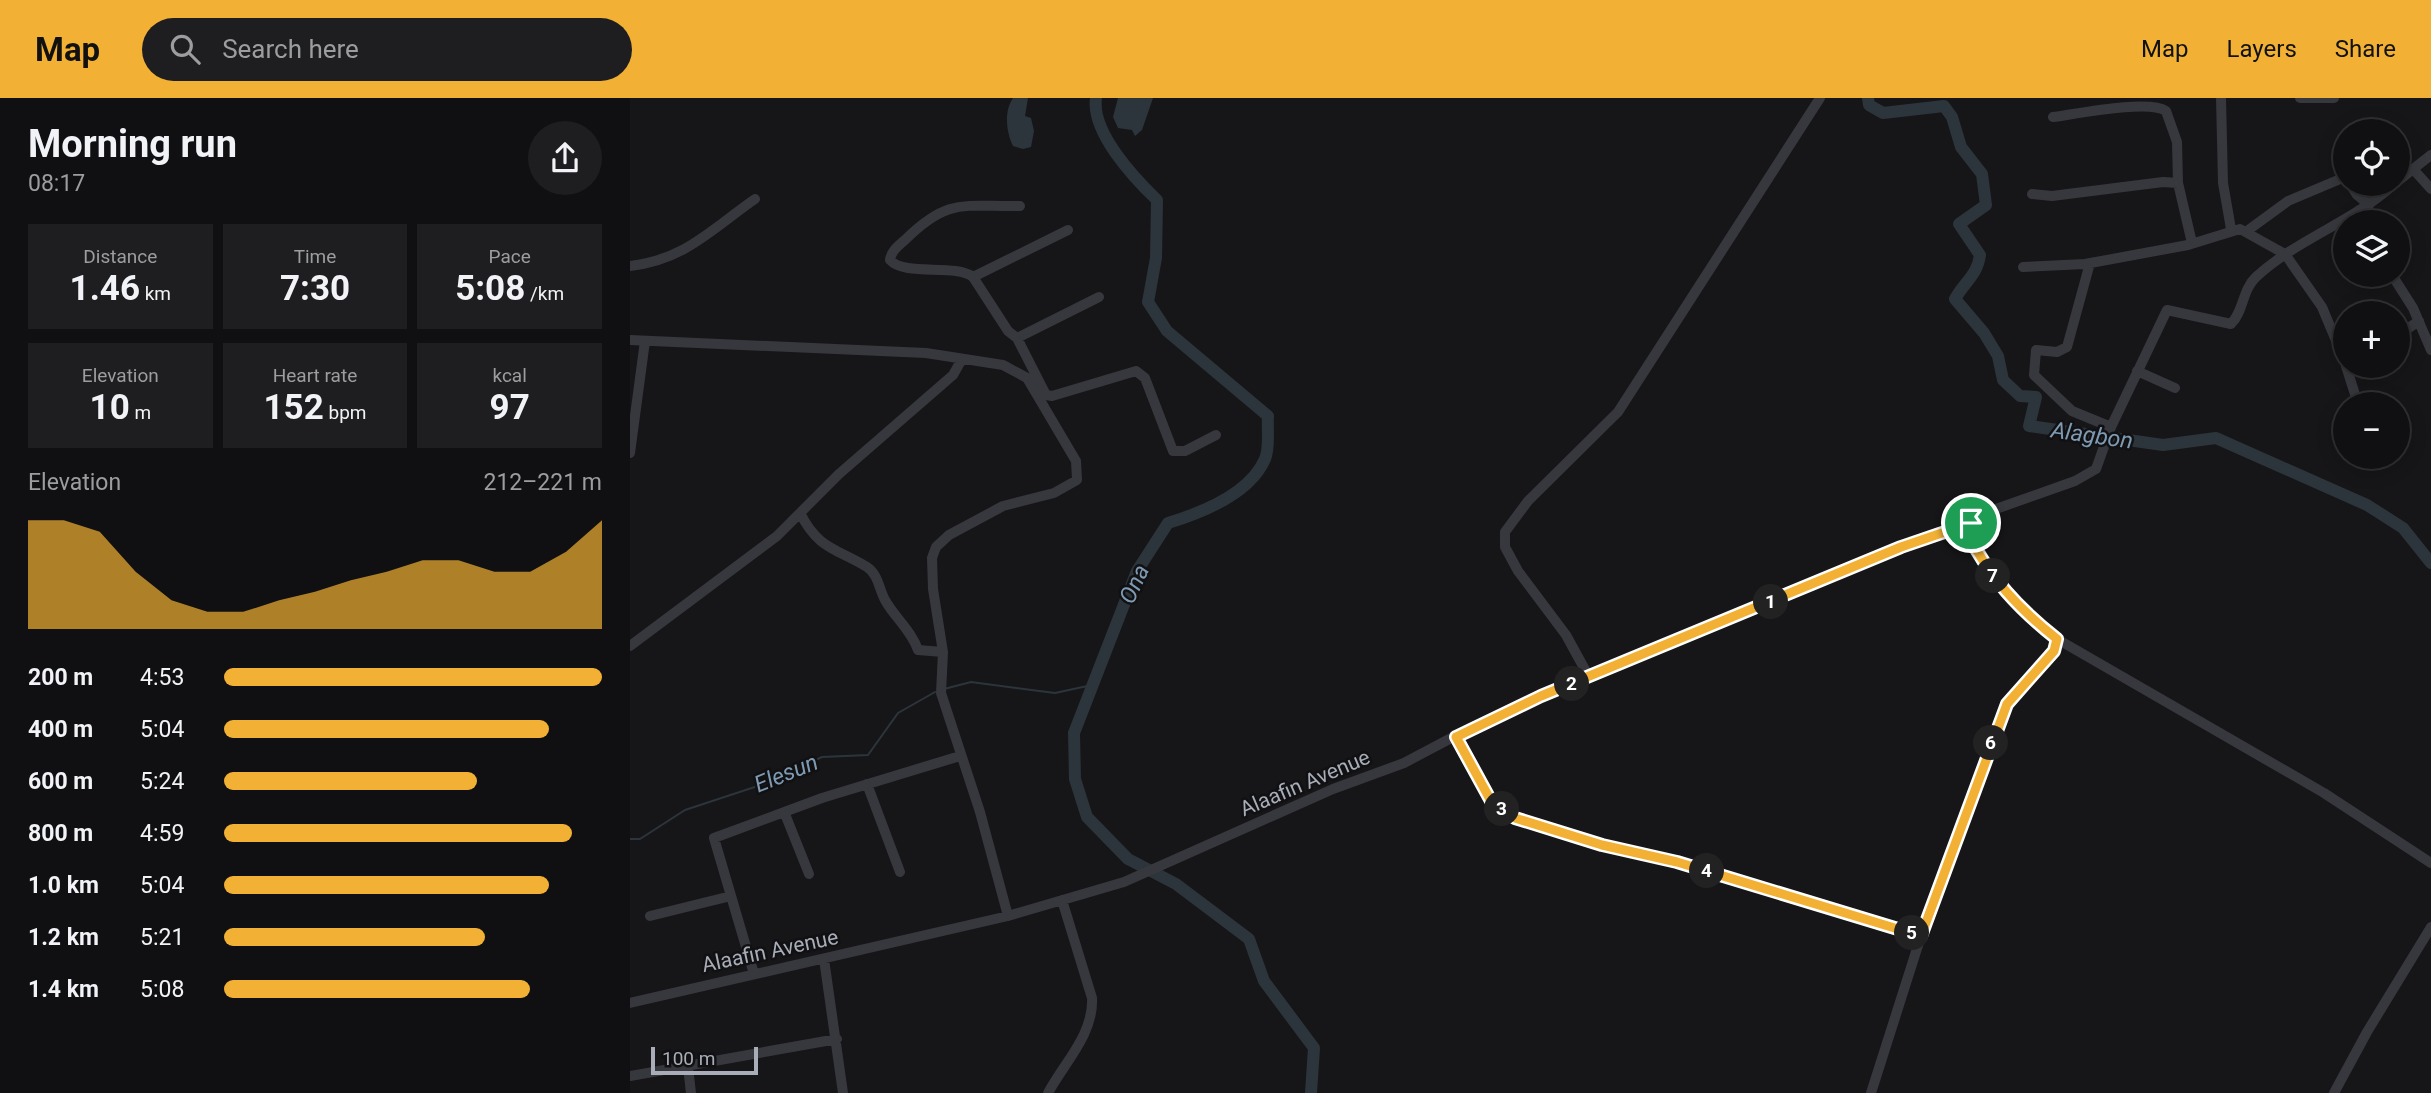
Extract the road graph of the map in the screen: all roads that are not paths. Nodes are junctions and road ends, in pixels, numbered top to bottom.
1 (1820, 98) edge
2 (2221, 98) edge
3 (2300, 98) edge
4 (2334, 98) edge
5 (2131, 103) edge
6 (2053, 117) dead end
7 (2431, 155) edge
8 (2413, 169) junction
9 (2410, 171) edge
10 (2333, 182) edge
11 (2178, 183) junction
12 (2431, 189) edge
13 (2032, 194) dead end
14 (2358, 196) edge
15 (2380, 196) edge
16 (755, 199) dead end
17 (2369, 205) junction
18 (1020, 206) dead end
19 (2359, 210) edge
20 (2333, 225) edge
21 (2231, 229) junction
22 (1068, 230) dead end
23 (2247, 231) junction
24 (2192, 243) junction
25 (2285, 254) junction
26 (2090, 263) junction
27 (630, 266) edge
28 (2023, 267) dead end
29 (973, 277) junction
30 (2399, 287) edge
31 (1099, 297) dead end
32 (2419, 321) junction
33 (2410, 327) edge
34 (2333, 333) edge
35 (1017, 338) junction
36 (630, 340) edge
37 (645, 341) junction
38 (2431, 350) edge
39 (962, 359) junction
40 (1032, 365) junction
41 (2137, 371) junction
42 (1021, 375) junction
43 (2175, 388) dead end
44 (2110, 430) junction
45 (1216, 435) dead end
46 (630, 453) edge
47 (800, 513) junction
48 (1971, 523) junction
49 (2057, 639) junction
50 (630, 646) edge
51 (943, 652) junction
52 (1589, 677) junction
53 (1456, 737) junction
54 (960, 756) junction
55 (867, 784) junction
56 (785, 814) junction
57 (2431, 863) edge
58 (900, 872) dead end
59 (808, 874) dead end
60 (730, 896) junction
61 (1062, 900) junction
62 (650, 916) dead end
63 (1008, 916) junction
64 (2431, 927) edge
65 (1921, 936) junction
66 (824, 959) junction
67 (754, 974) junction
68 (630, 1003) edge
69 (837, 1039) junction
70 (688, 1066) junction
71 (630, 1076) edge
72 (691, 1093) edge
73 (843, 1093) edge
74 (1048, 1093) edge
75 (1871, 1093) edge
76 (2334, 1093) edge

1 - 52 street
2 - 21 street
3 - 4 street
5 - 6 street
5 - 11 street
7 - 8 street
8 - 9 street
8 - 12 street
10 - 23 street
11 - 13 street
11 - 24 street
14 - 17 street
15 - 17 street
16 - 27 street
17 - 19 street
18 - 29 street
20 - 25 street
21 - 23 street
21 - 24 street
22 - 29 street
23 - 25 street
24 - 26 street
25 - 34 street
25 - 41 street
26 - 28 street
26 - 44 street
29 - 35 street
30 - 32 street
31 - 35 street
32 - 33 street
32 - 38 street
35 - 40 street
36 - 37 street
37 - 39 street
37 - 46 street
39 - 42 street
39 - 47 street
40 - 42 street
40 - 45 street
41 - 43 street
41 - 44 street
42 - 51 street
44 - 48 street, Alaafin Avenue
47 - 50 street
47 - 51 street
48 - 49 street
48 - 52 street, Alaafin Avenue
49 - 57 street
49 - 65 street
51 - 54 street
52 - 53 street, Alaafin Avenue
53 - 61 street, Alaafin Avenue
53 - 65 street
54 - 55 street
54 - 63 street
55 - 56 street
55 - 58 street
56 - 59 street
56 - 60 street
60 - 62 street
60 - 67 street
61 - 63 street, Alaafin Avenue
61 - 74 street
63 - 66 street, Alaafin Avenue
64 - 76 street
65 - 75 street
66 - 67 street, Alaafin Avenue
66 - 69 street
67 - 68 street, Alaafin Avenue
69 - 70 street
69 - 73 street
70 - 71 street
70 - 72 street

